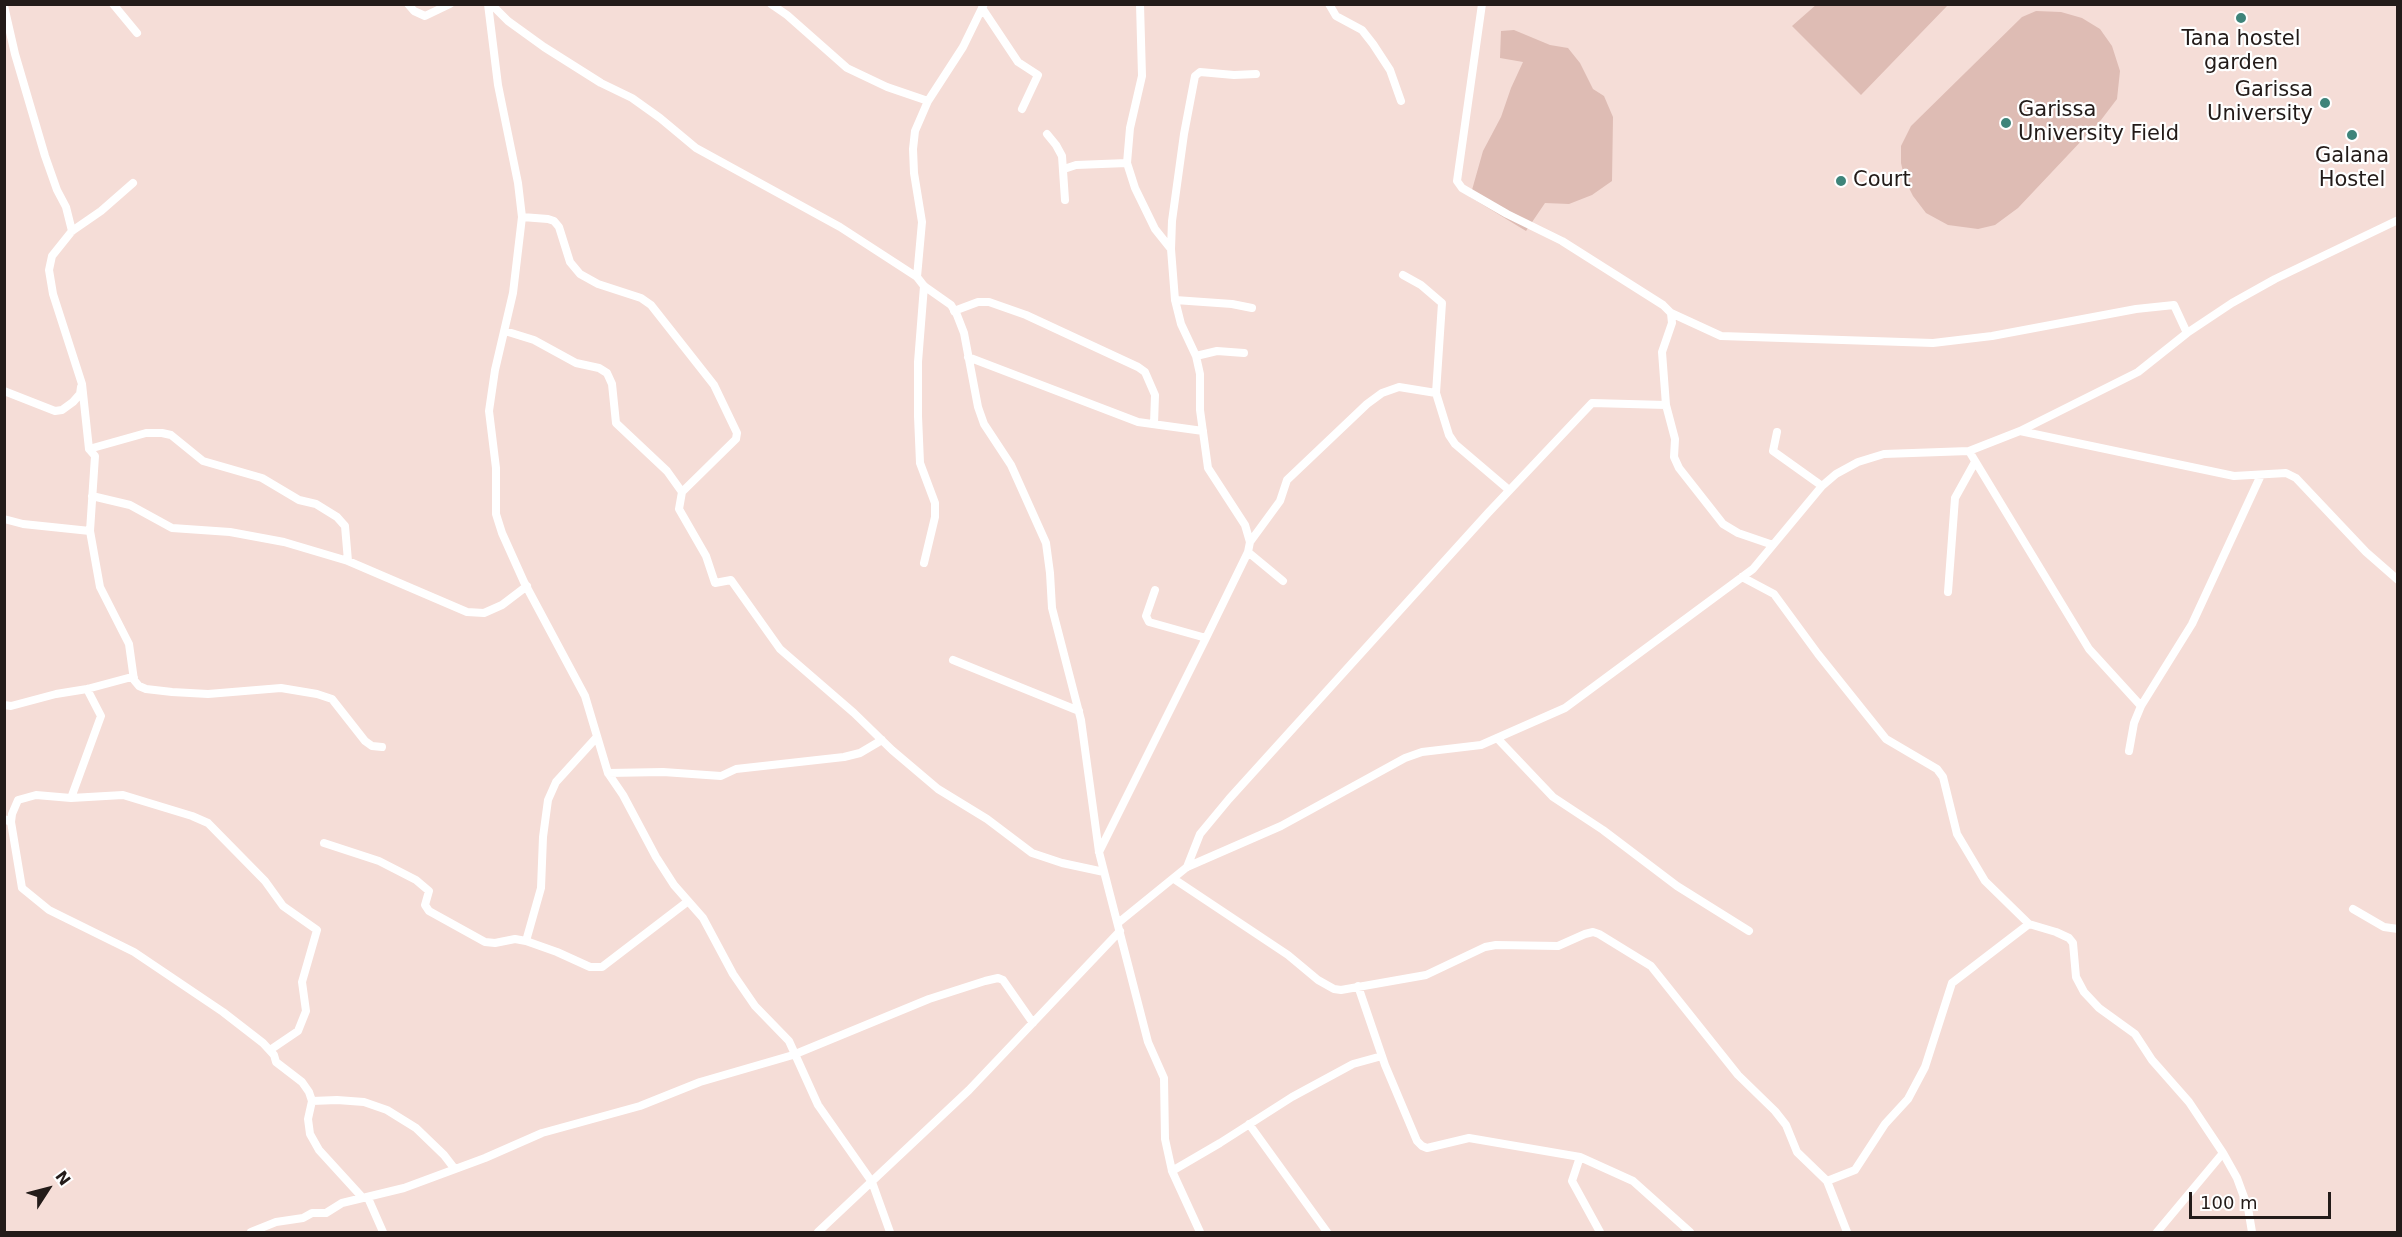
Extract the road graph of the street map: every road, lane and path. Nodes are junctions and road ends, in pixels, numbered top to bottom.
1 (113, 4) edge
2 (408, 4) edge
3 (450, 4) edge
4 (489, 4) edge
5 (771, 4) edge
6 (1140, 4) edge
7 (1329, 4) edge
8 (1482, 4) edge
9 (4, 6) edge
10 (983, 6) edge
11 (137, 33) dead end
12 (1256, 74) dead end
13 (928, 101) junction
14 (1401, 101) dead end
15 (1022, 109) dead end
16 (1047, 134) dead end
17 (1127, 163) junction
18 (1064, 169) junction
19 (133, 183) dead end
20 (1065, 201) dead end
21 (522, 217) junction
22 (2397, 220) edge
23 (72, 231) junction
24 (1171, 249) junction
25 (1403, 275) dead end
26 (917, 277) junction
27 (924, 286) junction
28 (1175, 300) junction
29 (1252, 308) dead end
30 (954, 311) junction
31 (1671, 313) junction
32 (505, 331) junction
33 (2187, 333) junction
34 (1244, 353) dead end
35 (1196, 356) junction
36 (968, 357) junction
37 (82, 384) junction
38 (4, 391) edge
39 (1436, 393) junction
40 (1666, 405) junction
41 (1154, 424) junction
42 (1203, 431) junction
43 (2020, 431) junction
44 (1777, 432) dead end
45 (89, 449) junction
46 (1969, 451) junction
47 (1975, 462) junction
48 (2261, 475) junction
49 (1822, 486) junction
50 (1509, 490) junction
51 (682, 492) junction
52 (92, 496) junction
53 (4, 519) edge
54 (90, 531) junction
55 (1250, 542) junction
56 (1773, 546) junction
57 (1248, 552) junction
58 (348, 561) junction
59 (924, 563) dead end
60 (1742, 577) junction
61 (2397, 580) edge
62 (1283, 581) dead end
63 (527, 586) junction
64 (1155, 590) dead end
65 (1948, 592) dead end
66 (1206, 638) junction
67 (952, 660) dead end
68 (134, 678) junction
69 (87, 689) junction
70 (4, 705) edge
71 (2141, 706) junction
72 (1079, 711) junction
73 (596, 738) junction
74 (1497, 738) junction
75 (882, 740) junction
76 (382, 747) dead end
77 (2129, 752) dead end
78 (608, 773) junction
79 (71, 798) junction
80 (8, 821) edge
81 (324, 843) dead end
82 (1099, 852) junction
83 (1187, 867) junction
84 (1104, 872) junction
85 (1174, 879) junction
86 (687, 902) junction
87 (2353, 909) dead end
88 (2029, 924) junction
89 (1119, 927) junction
90 (2397, 929) edge
91 (1749, 931) dead end
92 (526, 940) junction
93 (1358, 986) junction
94 (1034, 1023) junction
95 (270, 1050) junction
96 (793, 1055) junction
97 (1382, 1056) junction
98 (312, 1101) junction
99 (1249, 1124) junction
100 (2223, 1154) junction
101 (1580, 1157) junction
102 (454, 1168) junction
103 (1172, 1171) junction
104 (1827, 1181) junction
105 (872, 1182) junction
106 (364, 1197) junction
107 (251, 1233) edge
108 (384, 1233) edge
109 (818, 1233) edge
110 (890, 1233) edge
111 (1200, 1233) edge
112 (1326, 1233) edge
113 (1600, 1233) edge
114 (1690, 1233) edge
115 (1847, 1233) edge
116 (2157, 1233) edge
117 (2252, 1233) edge

1 - 11 street
2 - 3 street
4 - 21 street
4 - 26 street
5 - 13 street
6 - 17 street
7 - 14 street
8 - 31 street
9 - 23 street
10 - 13 street
10 - 15 street
12 - 24 street
13 - 26 street
16 - 18 street
17 - 18 street
17 - 24 street
18 - 20 street
19 - 23 street
21 - 32 street
21 - 51 street
22 - 33 street
23 - 37 street
24 - 28 street
25 - 39 street
26 - 27 street
27 - 30 street
27 - 59 street
28 - 29 street
28 - 35 street
30 - 36 street
30 - 41 street
31 - 33 street
31 - 40 street
32 - 51 street
32 - 63 street
33 - 43 street
34 - 35 street
35 - 42 street
36 - 41 street
36 - 72 street
37 - 38 street
37 - 45 street
39 - 50 street
39 - 55 street
40 - 50 street
40 - 56 street
41 - 42 street
42 - 55 street
43 - 46 street
43 - 48 street
44 - 49 street
45 - 52 street
45 - 58 street
46 - 47 street
46 - 49 street
47 - 65 street
47 - 71 street
48 - 61 street
48 - 71 street
49 - 56 street
50 - 83 street
51 - 75 street
52 - 54 street
52 - 58 street
53 - 54 street
54 - 68 street
55 - 57 street
56 - 60 street
57 - 62 street
57 - 66 street
58 - 63 street
60 - 74 street
60 - 88 street
63 - 73 street
64 - 66 street
66 - 82 street
67 - 72 street
68 - 69 street
68 - 76 street
69 - 70 street
69 - 79 street
71 - 77 street
72 - 82 street
73 - 78 street
73 - 92 street
74 - 83 street
74 - 91 street
75 - 78 street
75 - 84 street
78 - 86 street
79 - 80 street
79 - 95 street
80 - 95 street
81 - 92 street
82 - 84 street
83 - 85 street
84 - 89 street
85 - 89 street
85 - 93 street
86 - 92 street
86 - 96 street
87 - 90 street
88 - 100 street
88 - 104 street
89 - 94 street
89 - 103 street
93 - 97 street
93 - 104 street
94 - 96 street
94 - 105 street
95 - 98 street
96 - 102 street
96 - 105 street
97 - 99 street
97 - 101 street
98 - 102 street
98 - 106 street
99 - 103 street
99 - 112 street
100 - 116 street
100 - 117 street
101 - 113 street
101 - 114 street
102 - 106 street
103 - 111 street
104 - 115 street
105 - 109 street
105 - 110 street
106 - 107 street
106 - 108 street

